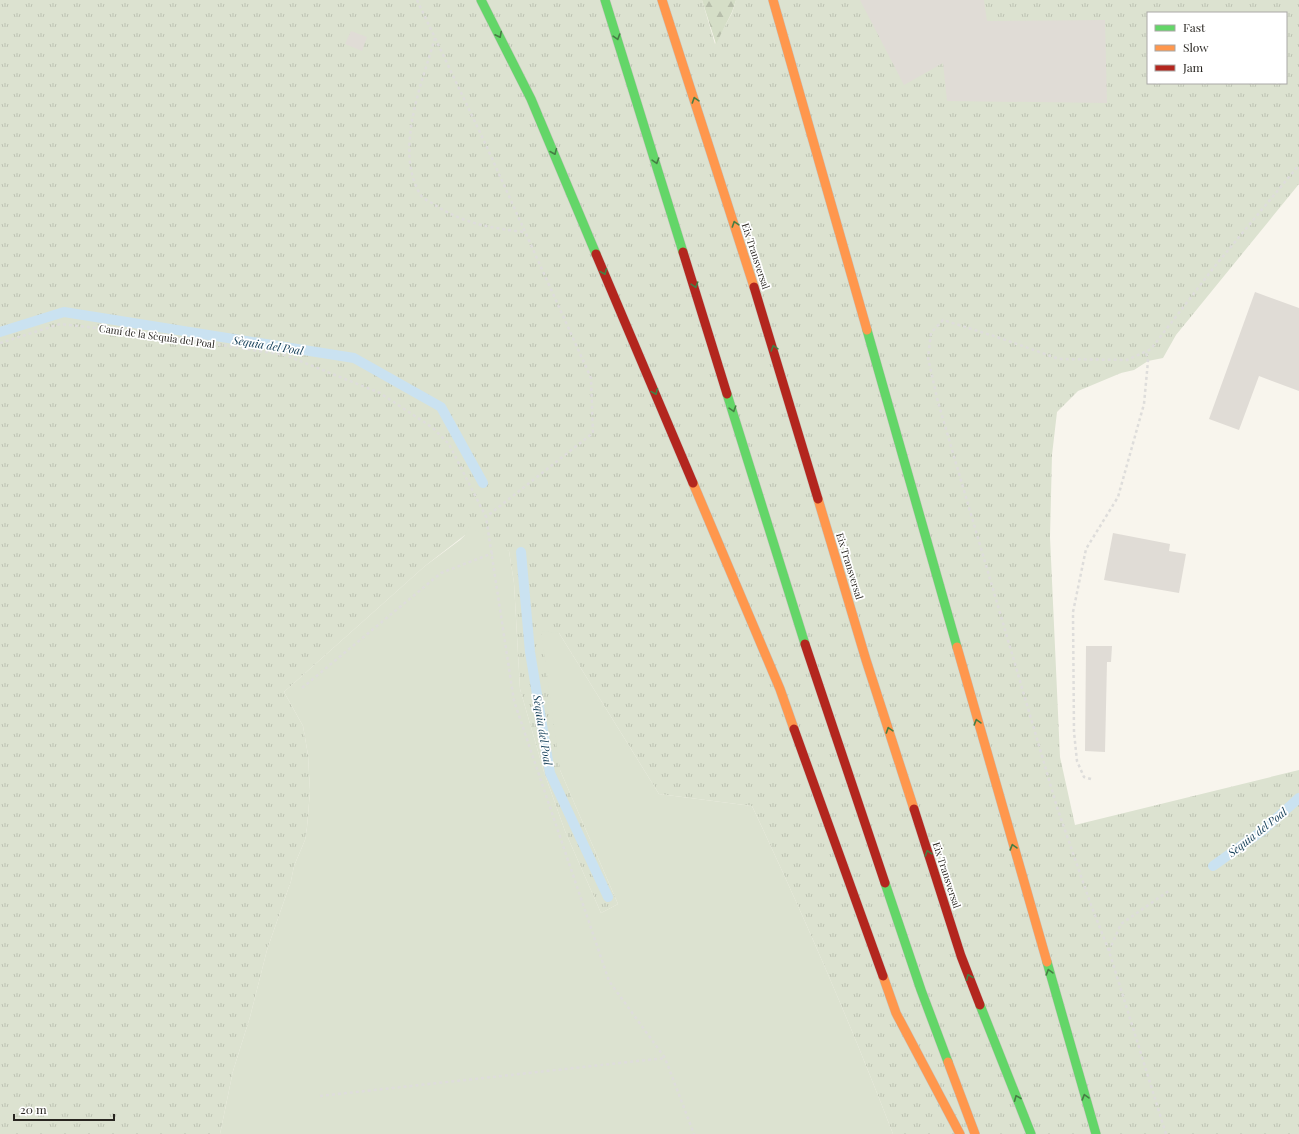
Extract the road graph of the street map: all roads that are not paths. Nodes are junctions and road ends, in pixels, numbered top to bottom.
1 (481, 0) edge
2 (605, 0) edge
3 (662, 0) edge
4 (773, 0) edge
5 (960, 1134) edge
6 (975, 1134) edge
7 (1032, 1134) edge
8 (1096, 1134) edge

1 -> 5 highway
2 -> 6 highway
7 -> 3 highway, Eix Transversal
8 -> 4 highway

